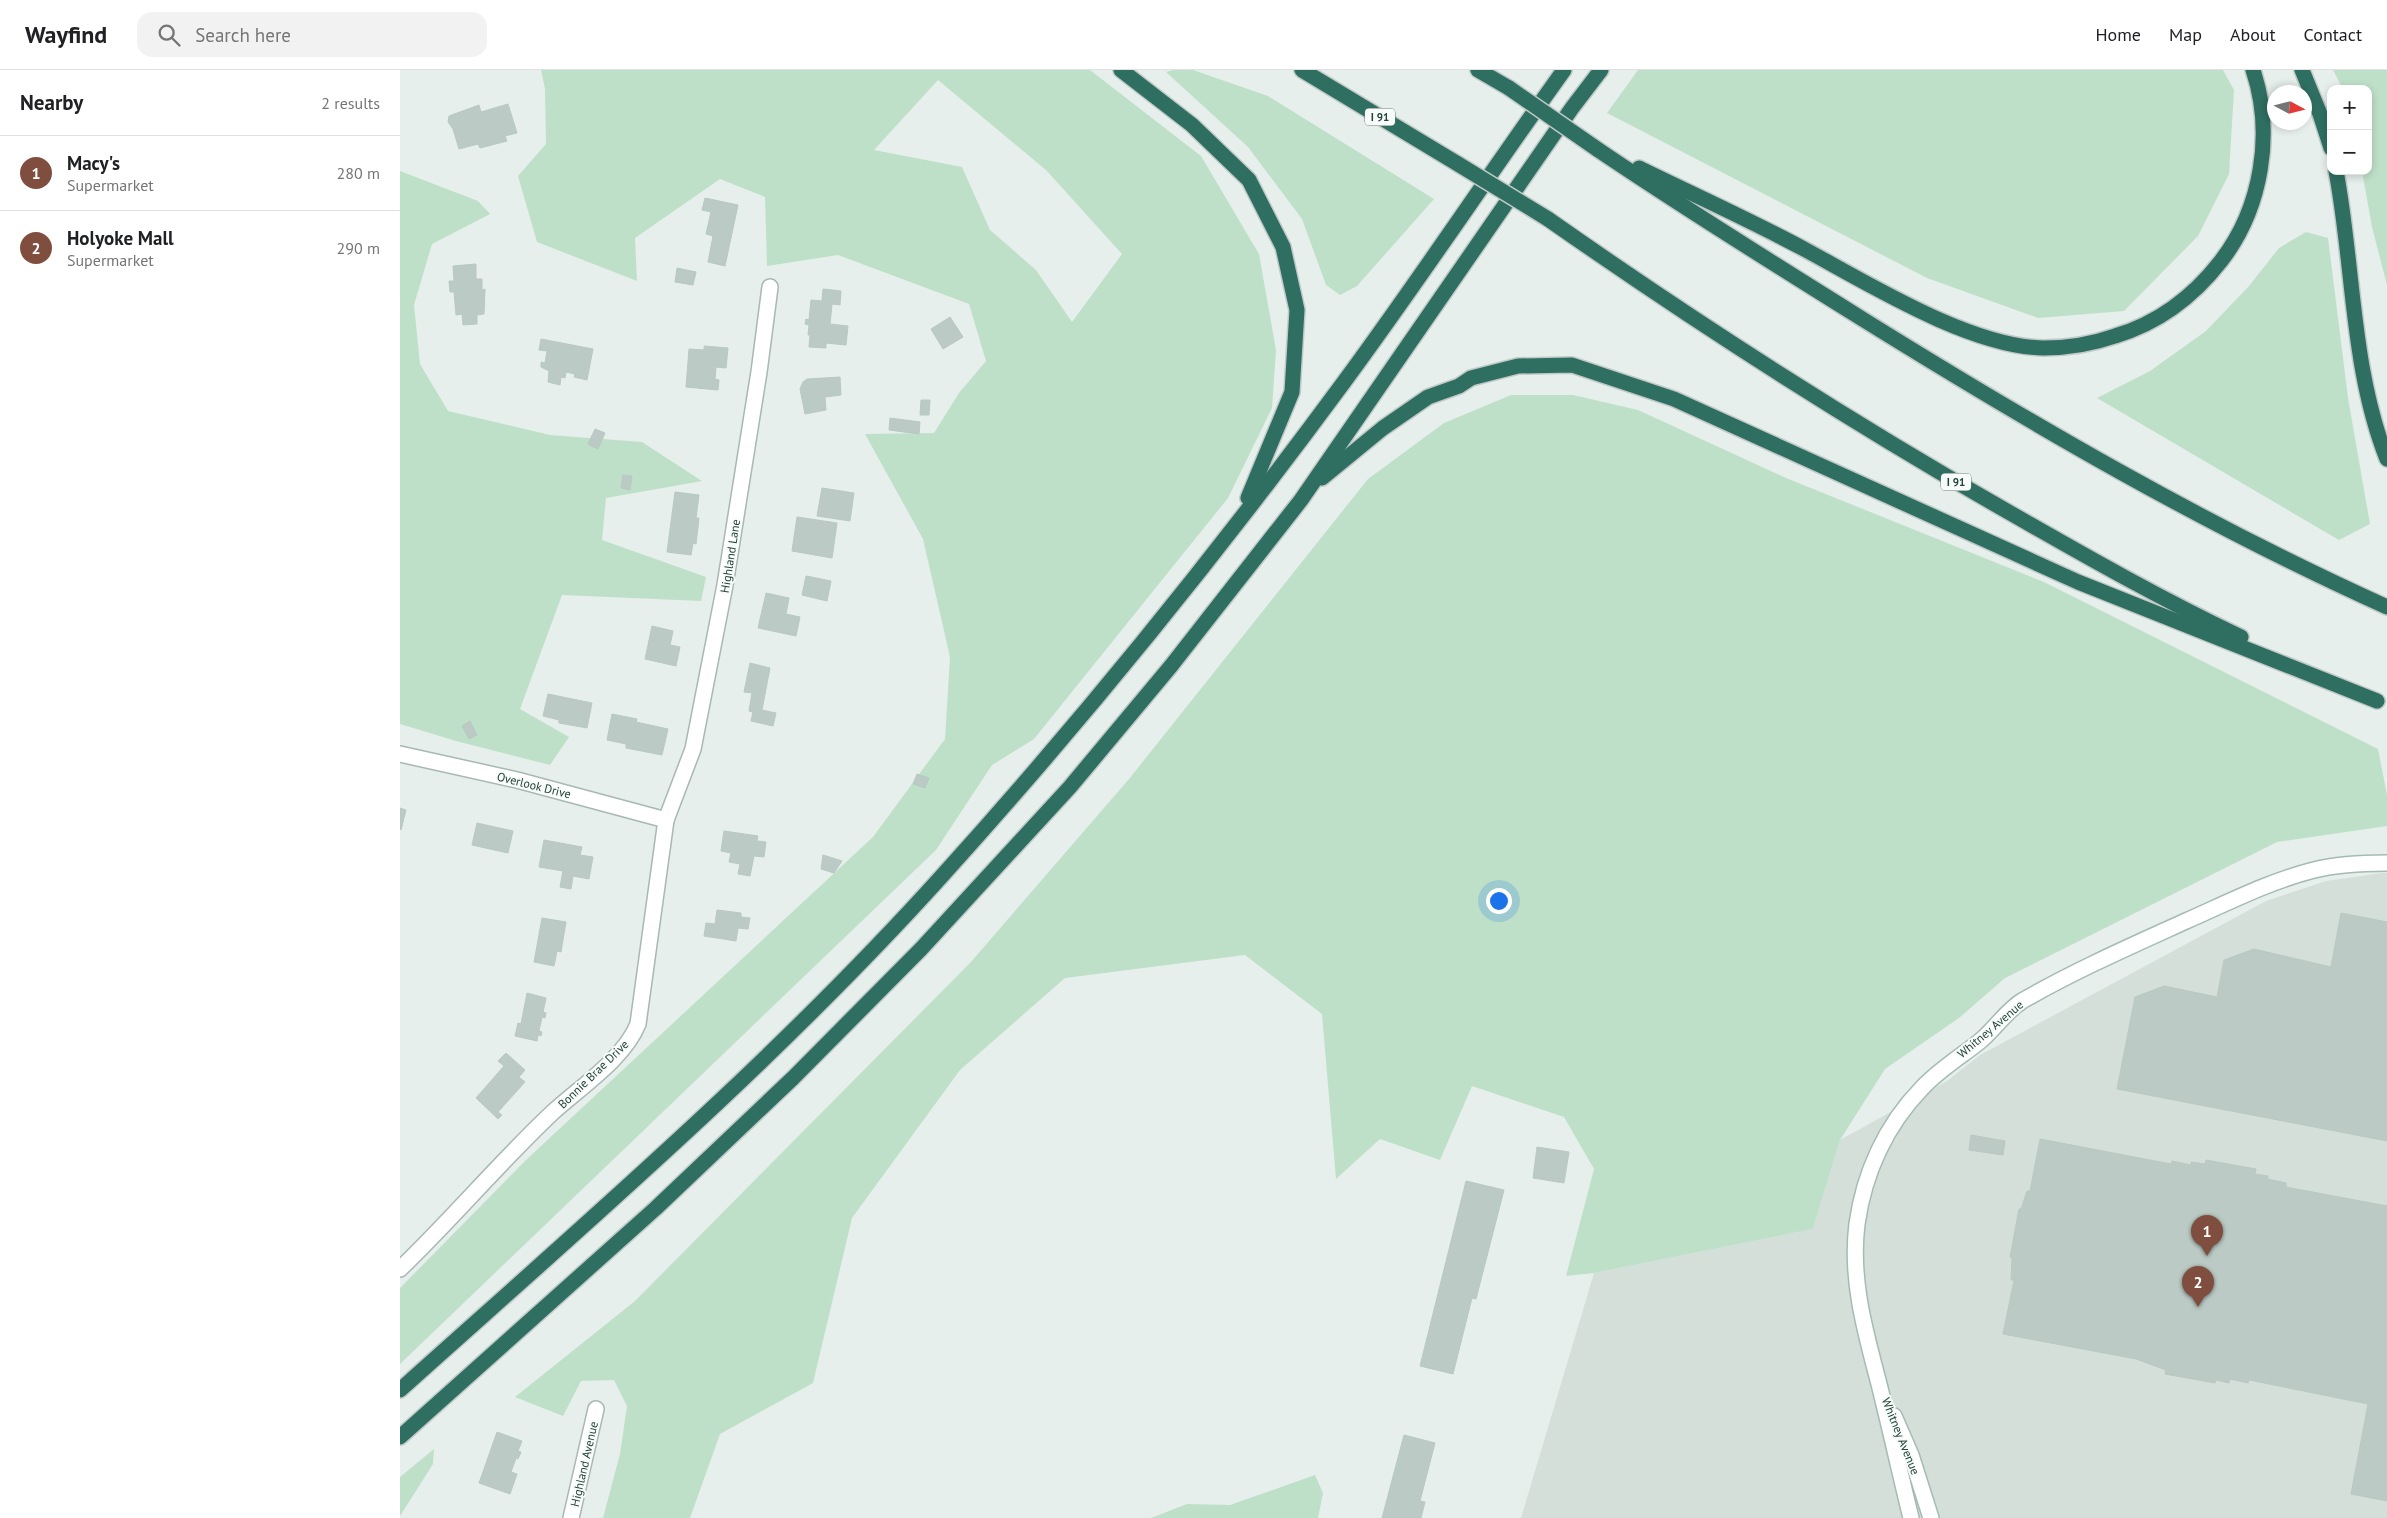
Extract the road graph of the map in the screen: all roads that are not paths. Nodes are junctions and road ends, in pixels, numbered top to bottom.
1 (1121, 70) edge
2 (1302, 70) edge
3 (1478, 70) edge
4 (1564, 70) edge
5 (1602, 70) edge
6 (2253, 70) edge
7 (2302, 70) edge
8 (2327, 136) edge
9 (1597, 149) junction
10 (2337, 175) edge
11 (770, 287) dead end
12 (2387, 459) edge
13 (1308, 490) junction
14 (1240, 517) junction
15 (2387, 607) edge
16 (2382, 703) edge
17 (400, 754) edge
18 (666, 820) junction
19 (2387, 863) edge
20 (400, 1269) edge
21 (1879, 1384) junction
22 (400, 1390) edge
23 (596, 1409) dead end
24 (400, 1437) edge
25 (572, 1518) edge
26 (1910, 1518) edge
27 (1931, 1518) edge

1 - 14 highway
2 - 16 highway, I 91, bridge
3 - 9 highway, bridge
4 - 14 highway
5 - 13 highway
6 - 9 highway
7 - 8 highway
9 - 15 highway
10 - 12 highway
11 - 18 street, Highland Lane
13 - 16 highway
13 - 24 highway
14 - 22 highway
17 - 18 street, Overlook Drive
18 - 20 street, Bonnie Brae Drive
19 - 21 street, Whitney Avenue
21 - 26 street, Whitney Avenue
21 - 27 street, Whitney Avenue
23 - 25 street, Highland Avenue

